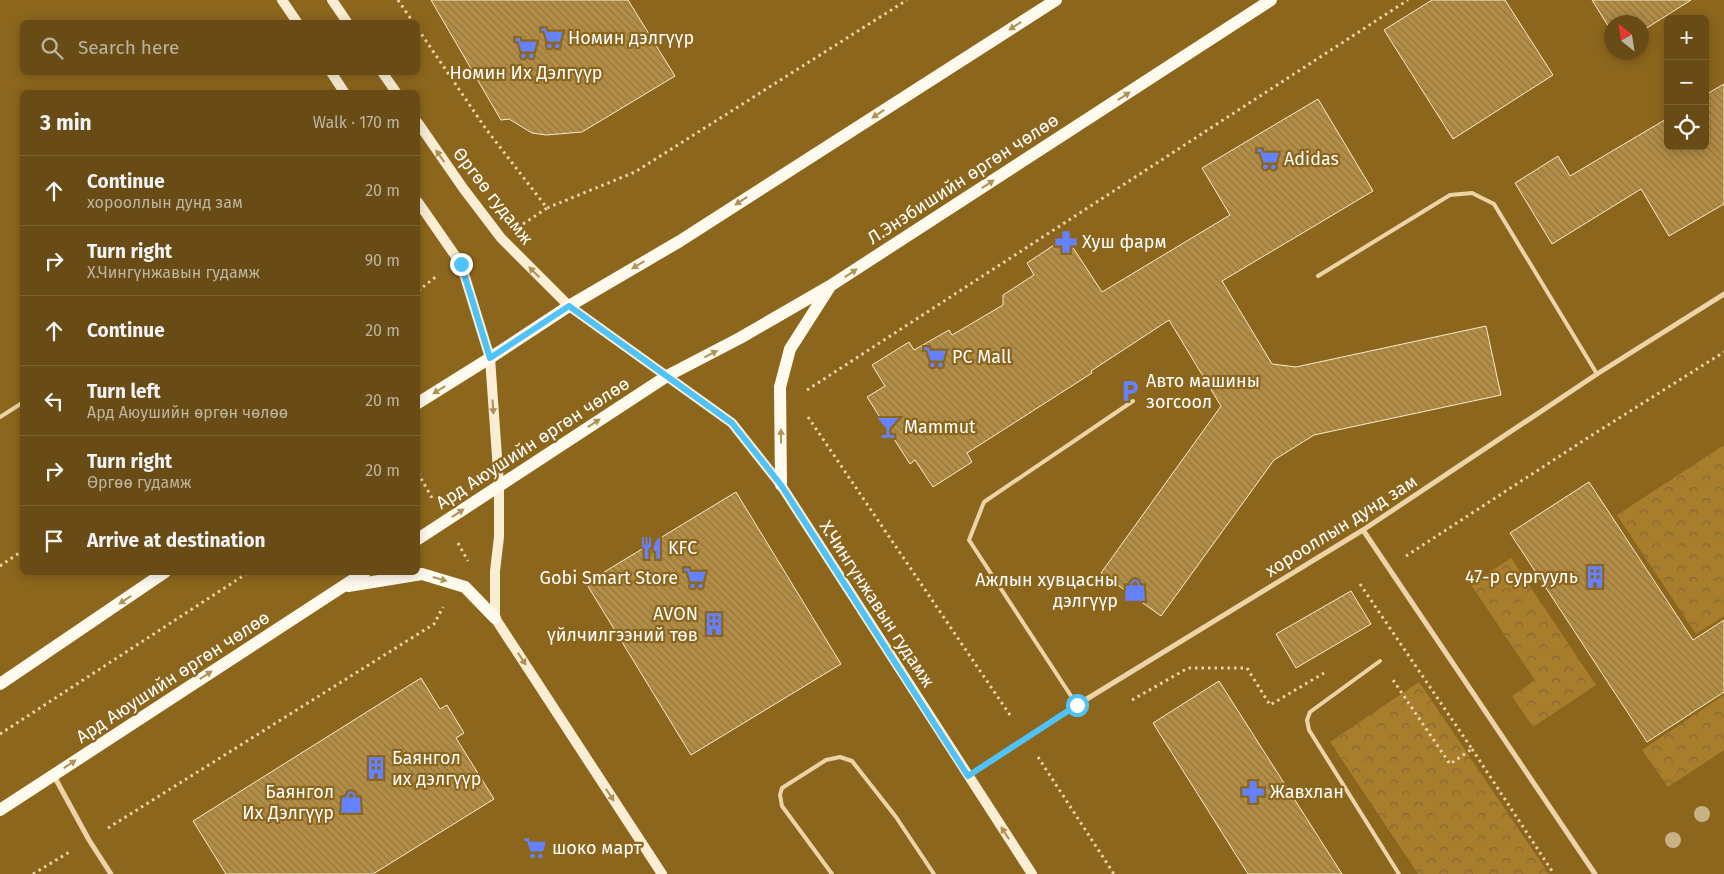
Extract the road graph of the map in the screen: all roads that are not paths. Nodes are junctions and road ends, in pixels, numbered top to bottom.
1 (282, 0) edge
2 (332, 0) edge
3 (1056, 0) edge
4 (1271, 0) edge
5 (297, 20) edge
6 (346, 20) edge
7 (333, 75) edge
8 (384, 75) edge
9 (343, 90) edge
10 (395, 90) edge
11 (420, 126) edge
12 (420, 205) edge
13 (1318, 276) dead end
14 (830, 286) junction
15 (1724, 294) edge
16 (569, 306) junction
17 (490, 358) junction
18 (1597, 374) junction
19 (667, 376) junction
20 (1133, 401) dead end
21 (420, 402) edge
22 (20, 403) edge
23 (0, 417) edge
24 (781, 485) junction
25 (499, 486) junction
26 (1363, 530) junction
27 (420, 538) edge
28 (420, 574) edge
29 (161, 575) edge
30 (360, 575) edge
31 (416, 575) edge
32 (341, 588) junction
33 (495, 618) junction
34 (1380, 661) dead end
35 (0, 684) edge
36 (1077, 705) junction
37 (53, 776) junction
38 (968, 776) junction
39 (0, 810) edge
40 (111, 874) edge
41 (662, 874) edge
42 (832, 874) edge
43 (934, 874) edge
44 (1032, 874) edge
45 (1398, 874) edge
46 (1595, 874) edge

1 - 5 main road
2 - 6 main road
3 -> 16 main road
14 -> 4 main road, Л.Энэбишийн өргөн чөлөө
7 - 9 main road
8 - 10 main road
16 -> 11 main road, Өргөө гудамж
12 - 17 main road
13 - 18 lane
19 -> 14 main road, Л.Энэбишийн өргөн чөлөө
24 -> 14 main road
15 - 18 street, хорооллын дунд зам
16 - 17 main road
16 - 19 main road, Өргөө гудамж
17 -> 21 main road
17 -> 25 main road
18 - 26 street, хорооллын дунд зам
19 - 24 main road, Х.Чингүнжавын гудамж
25 -> 19 main road, Ард Аюушийн өргөн чөлөө
20 - 36 lane
22 - 23 lane
24 - 38 main road, Х.Чингүнжавын гудамж
27 -> 25 main road, Ард Аюушийн өргөн чөлөө
25 - 33 main road
26 - 36 street, хорооллын дунд зам
26 - 46 street
28 -> 33 main road
29 -> 35 main road
30 - 32 main road, Ард Аюушийн өргөн чөлөө
32 -> 31 main road
37 -> 32 main road, Ард Аюушийн өргөн чөлөө
33 -> 41 main road
34 - 45 lane
36 - 38 street, хорооллын дунд зам
37 - 39 main road, Ард Аюушийн өргөн чөлөө
37 - 40 street
44 -> 38 main road, Х.Чингүнжавын гудамж
42 - 43 lane

